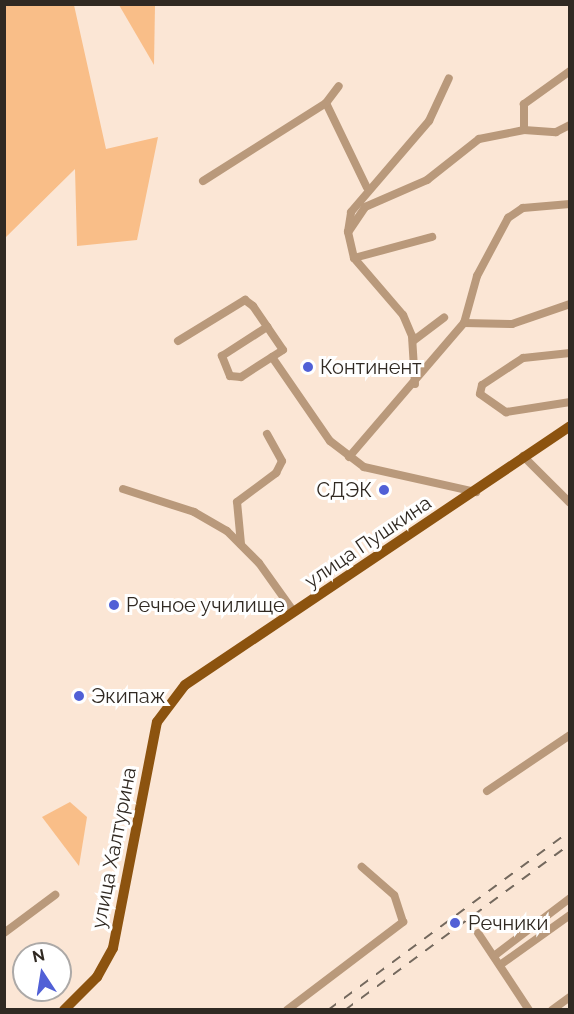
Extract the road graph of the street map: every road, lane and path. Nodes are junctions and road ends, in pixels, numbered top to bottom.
1 (570, 71) edge
2 (449, 78) dead end
3 (339, 86) dead end
4 (326, 102) junction
5 (570, 125) edge
6 (524, 130) junction
7 (203, 181) dead end
8 (367, 188) junction
9 (570, 204) edge
10 (348, 232) junction
11 (432, 237) dead end
12 (354, 258) junction
13 (570, 304) edge
14 (444, 318) dead end
15 (464, 323) junction
16 (267, 327) junction
17 (178, 341) dead end
18 (413, 341) junction
19 (570, 352) edge
20 (272, 357) junction
21 (415, 384) junction
22 (570, 402) edge
23 (570, 426) edge
24 (267, 434) dead end
25 (524, 456) junction
26 (349, 457) junction
27 (123, 489) dead end
28 (476, 492) junction
29 (570, 503) edge
30 (241, 544) junction
31 (294, 612) junction
32 (185, 685) joint
33 (570, 735) edge
34 (488, 791) dead end
35 (362, 867) dead end
36 (55, 896) dead end
37 (570, 898) edge
38 (570, 915) edge
39 (4, 933) edge
40 (478, 933) dead end
41 (494, 956) junction
42 (500, 965) junction
43 (570, 997) edge
44 (64, 1010) edge
45 (287, 1010) edge
46 (529, 1010) edge
47 (552, 1010) edge

1 - 6 street
2 - 8 street
3 - 4 street
4 - 7 street
4 - 8 street
5 - 6 street
6 - 10 street
8 - 10 street
9 - 15 street
10 - 12 street
11 - 12 street
12 - 18 street
13 - 15 street
14 - 18 street
15 - 21 street
16 - 17 street
16 - 20 street
16 - 20 street
18 - 21 street
19 - 22 street
20 - 26 street
21 - 26 street
23 - 25 main road, улица Пушкина
24 - 30 street
25 - 28 main road, улица Пушкина
25 - 29 street
26 - 28 street
27 - 30 street
28 - 31 main road, улица Пушкина
30 - 31 street
31 - 32 main road, улица Пушкина
32 - 44 main road, улица Халтурина
33 - 34 street
35 - 45 street
36 - 39 street
37 - 41 street
38 - 42 street
40 - 41 street
41 - 42 street
42 - 46 street
43 - 47 street

